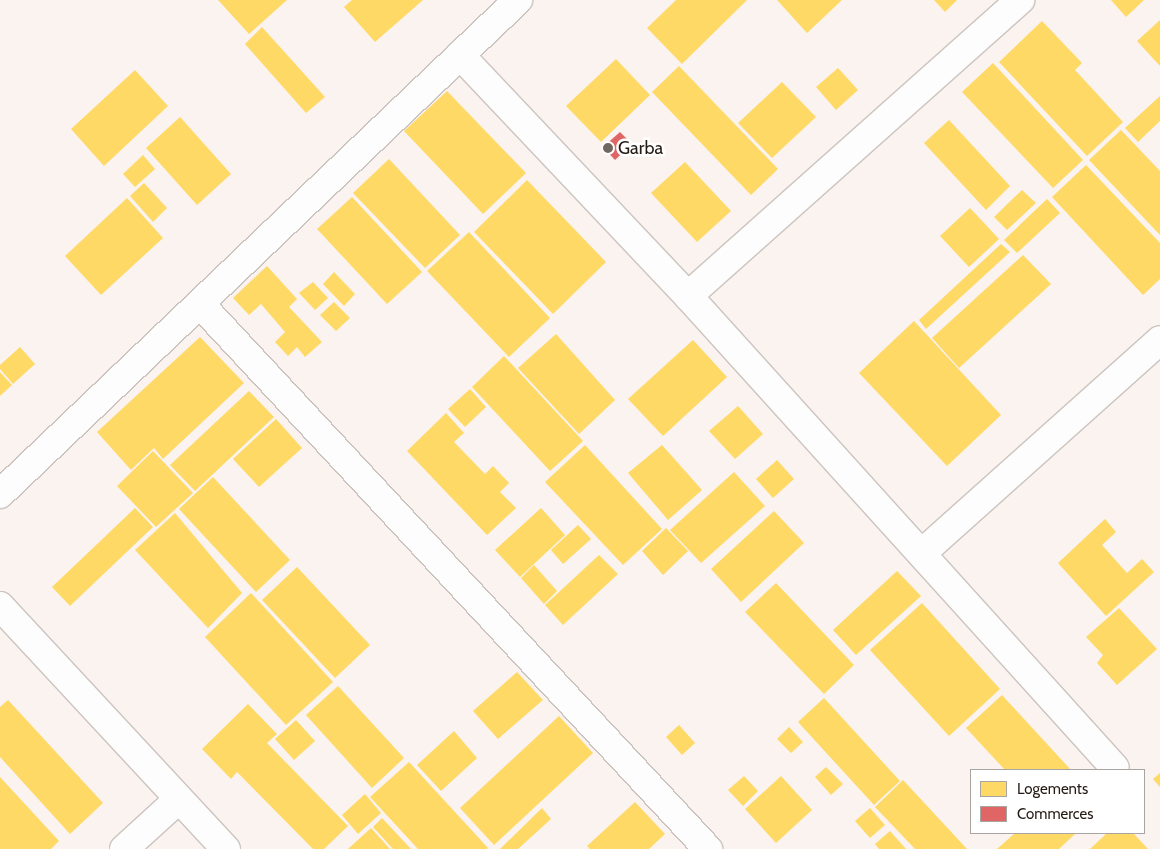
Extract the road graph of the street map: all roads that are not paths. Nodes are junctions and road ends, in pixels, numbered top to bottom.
1 (1020, 0) edge
2 (508, 4) edge
3 (460, 54) junction
4 (688, 296) junction
5 (202, 305) junction
6 (1160, 340) edge
7 (0, 494) edge
8 (922, 553) junction
9 (0, 606) edge
10 (1115, 768) dead end
11 (179, 799) junction
12 (124, 849) edge
13 (226, 849) edge
14 (708, 849) edge

1 - 4 street
2 - 3 street
3 - 4 street
3 - 5 street
4 - 8 street
5 - 7 street
5 - 14 street
6 - 8 street
8 - 10 street
9 - 11 street
11 - 12 street
11 - 13 street

